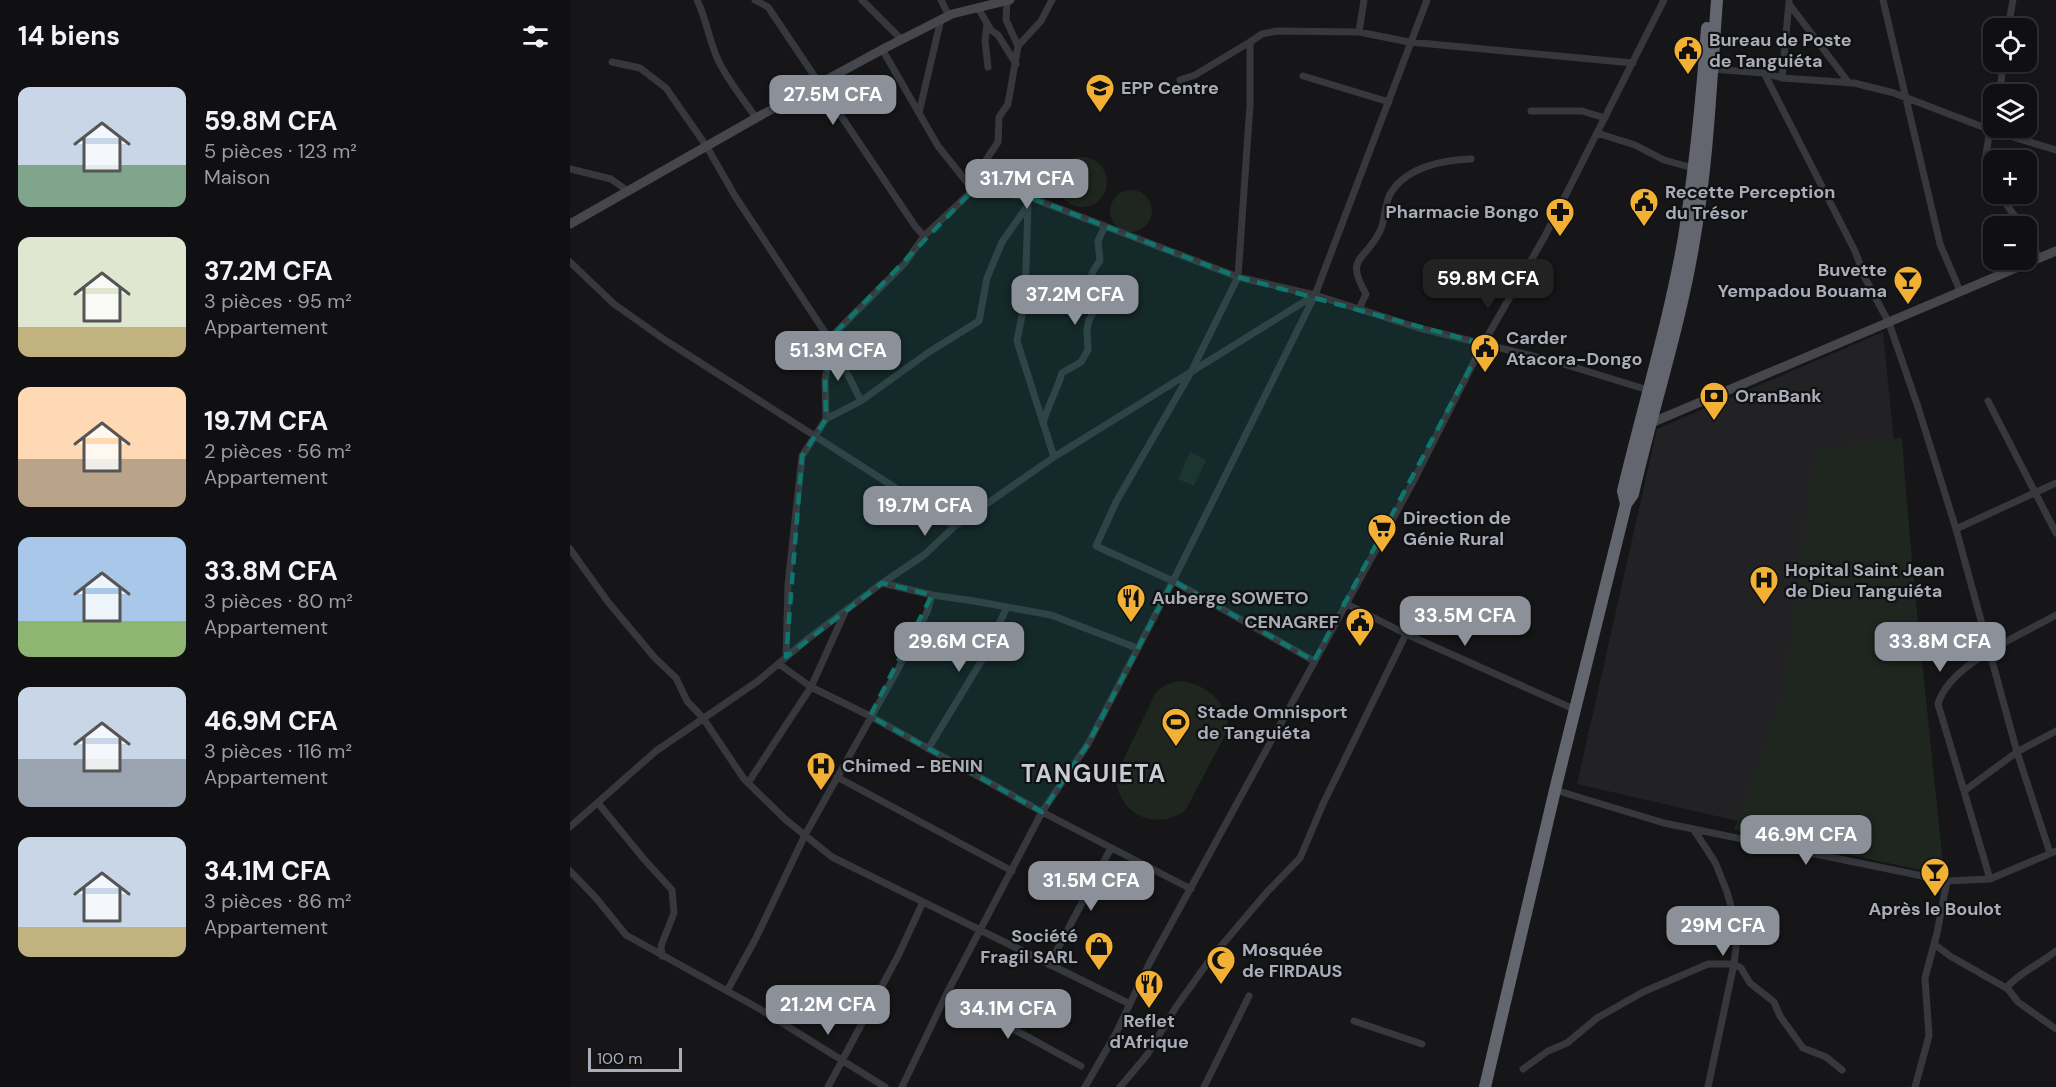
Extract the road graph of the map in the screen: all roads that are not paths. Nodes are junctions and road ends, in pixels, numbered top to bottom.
1 (697, 0) edge
2 (755, 0) edge
3 (862, 0) edge
4 (941, 0) edge
5 (1053, 0) edge
6 (1364, 0) edge
7 (1427, 0) edge
8 (1664, 0) edge
9 (1709, 0) edge
10 (1717, 0) edge
11 (1883, 0) edge
12 (2013, 0) edge
13 (1000, 1) edge
14 (1789, 2) edge
15 (978, 8) junction
16 (945, 17) junction
17 (2010, 18) edge
18 (987, 24) junction
19 (1359, 32) junction
20 (901, 39) junction
21 (1250, 42) junction
22 (1409, 42) junction
23 (1018, 46) junction
24 (882, 49) junction
25 (612, 62) dead end
26 (1633, 63) junction
27 (1016, 64) junction
28 (988, 67) dead end
29 (1712, 69) junction
30 (1764, 73) junction
31 (1303, 76) dead end
32 (1782, 78) junction
33 (1180, 80) dead end
34 (1849, 83) junction
35 (819, 84) junction
36 (1908, 99) junction
37 (1389, 102) junction
38 (1531, 111) dead end
39 (919, 113) junction
40 (756, 118) junction
41 (1605, 118) junction
42 (1983, 125) edge
43 (1598, 133) junction
44 (2021, 138) edge
45 (707, 147) junction
46 (2056, 150) edge
47 (1471, 159) dead end
48 (1693, 168) junction
49 (570, 169) edge
50 (973, 190) junction
51 (628, 191) junction
52 (1028, 201) junction
53 (570, 224) edge
54 (1105, 226) junction
55 (924, 236) junction
56 (1689, 238) junction
57 (2037, 253) edge
58 (2055, 255) edge
59 (2039, 257) junction
60 (570, 262) edge
61 (1238, 277) junction
62 (1960, 291) junction
63 (1316, 295) junction
64 (1359, 309) junction
65 (1889, 323) junction
66 (832, 343) junction
67 (1483, 344) junction
68 (1191, 372) junction
69 (1648, 390) junction
70 (861, 401) junction
71 (1988, 401) dead end
72 (826, 419) junction
73 (1646, 421) junction
74 (1043, 423) junction
75 (814, 436) junction
76 (1054, 457) junction
77 (2056, 483) edge
78 (2035, 492) junction
79 (955, 526) junction
80 (1956, 529) junction
81 (2056, 534) edge
82 (570, 549) edge
83 (1173, 581) junction
84 (882, 583) junction
85 (932, 595) junction
86 (1345, 603) junction
87 (1007, 607) junction
88 (846, 609) junction
89 (2056, 615) edge
90 (1406, 634) junction
91 (1137, 648) junction
92 (1989, 653) junction
93 (786, 657) junction
94 (1314, 661) junction
95 (779, 664) junction
96 (811, 687) junction
97 (1575, 710) junction
98 (870, 716) junction
99 (703, 718) junction
100 (2056, 731) edge
101 (928, 749) junction
102 (2017, 752) junction
103 (837, 777) junction
104 (748, 783) junction
105 (1555, 790) junction
106 (1964, 791) junction
107 (598, 803) junction
108 (1042, 812) junction
109 (570, 827) edge
110 (1694, 830) junction
111 (805, 835) junction
112 (1111, 848) junction
113 (2053, 852) edge
114 (570, 871) edge
115 (1012, 871) junction
116 (1990, 879) junction
117 (1947, 881) junction
118 (1191, 889) junction
119 (923, 902) junction
120 (981, 932) junction
121 (1934, 944) junction
122 (2056, 951) edge
123 (662, 956) junction
124 (1734, 964) junction
125 (1049, 965) junction
126 (2006, 988) junction
127 (727, 991) junction
128 (947, 993) junction
129 (1249, 996) dead end
130 (1130, 1004) junction
131 (1354, 1021) dead end
132 (2056, 1029) edge
133 (1422, 1044) dead end
134 (843, 1060) junction
135 (1081, 1066) dead end
136 (1523, 1069) dead end
137 (1842, 1070) dead end
138 (828, 1087) edge
139 (885, 1087) edge
140 (902, 1087) edge
141 (1085, 1087) edge
142 (1120, 1087) edge
143 (1203, 1087) edge
144 (1485, 1087) edge
145 (1708, 1087) edge
146 (1915, 1087) edge

1 - 40 street
2 - 35 street
3 - 20 street
4 - 16 street
5 - 23 street
6 - 19 street
7 - 22 street
8 - 26 street
9 - 48 highway
10 - 29 highway
11 - 36 street
12 - 17 street
13 - 15 street
13 - 23 street
14 - 32 street
14 - 34 street
15 - 16 street
15 - 18 street
16 - 20 street
16 - 39 street
18 - 27 street
18 - 28 street
19 - 21 street
19 - 22 street
20 - 24 street
21 - 33 street
21 - 61 street
22 - 26 street
22 - 37 street
23 - 27 street
24 - 35 street
24 - 39 street
25 - 45 street
26 - 41 street
27 - 50 street
29 - 30 street
29 - 56 highway
30 - 32 street
30 - 65 street
31 - 37 street
32 - 34 street
34 - 36 street
35 - 40 street
35 - 55 street
36 - 42 street
36 - 62 street
37 - 63 street
38 - 41 street
39 - 50 street
40 - 45 street
41 - 43 street
43 - 48 street
43 - 67 street
44 - 46 street
45 - 51 street
45 - 66 street
47 - 64 street
48 - 56 highway
49 - 51 street
50 - 52 street
50 - 55 street
51 - 53 street
52 - 54 street
52 - 70 street
52 - 74 street
54 - 61 street
54 - 74 street
55 - 66 street
56 - 69 highway
56 - 73 highway
57 - 59 street
58 - 59 street
59 - 62 street
60 - 75 street
61 - 63 street
61 - 68 street
62 - 65 street
63 - 64 street
63 - 68 street
63 - 83 street
64 - 67 street
65 - 73 street
65 - 80 street
66 - 70 street
66 - 72 street
67 - 69 street
67 - 86 street
68 - 76 street
68 - 83 street
69 - 73 highway
70 - 72 street
71 - 78 street
72 - 75 street
73 - 97 highway
74 - 76 street
75 - 79 street
75 - 93 street
76 - 79 street
77 - 78 street
78 - 80 street
78 - 81 street
79 - 84 street
80 - 92 street
82 - 99 street
83 - 91 street
83 - 94 street
84 - 85 street
84 - 88 street
85 - 87 street
85 - 98 street
86 - 90 street
86 - 94 street
87 - 91 street
87 - 101 street
88 - 93 street
88 - 96 street
89 - 92 street
90 - 97 street
90 - 142 street
91 - 108 street
92 - 102 street
92 - 106 street
93 - 95 street
94 - 118 street
95 - 96 street
95 - 99 street
96 - 98 street
96 - 104 street
97 - 105 highway
98 - 101 street
98 - 103 street
99 - 104 street
99 - 107 street
100 - 102 street
101 - 108 street
102 - 106 street
102 - 113 street
103 - 111 street
103 - 115 street
104 - 111 street
105 - 110 street
105 - 144 highway
106 - 116 street
107 - 109 street
107 - 123 street
108 - 112 street
108 - 115 street
110 - 117 street
110 - 124 street
111 - 119 street
111 - 127 street
112 - 118 street
112 - 125 street
113 - 116 street
114 - 123 street
115 - 120 street
116 - 117 street
117 - 121 street
118 - 130 street
119 - 120 street
119 - 134 street
120 - 125 street
120 - 128 street
121 - 126 street
121 - 146 street
122 - 126 street
123 - 127 street
124 - 136 street
124 - 137 street
124 - 145 street
125 - 130 street
126 - 132 street
127 - 134 street
128 - 135 street
128 - 140 street
129 - 143 street
130 - 141 street
131 - 133 street
134 - 138 street
134 - 139 street

